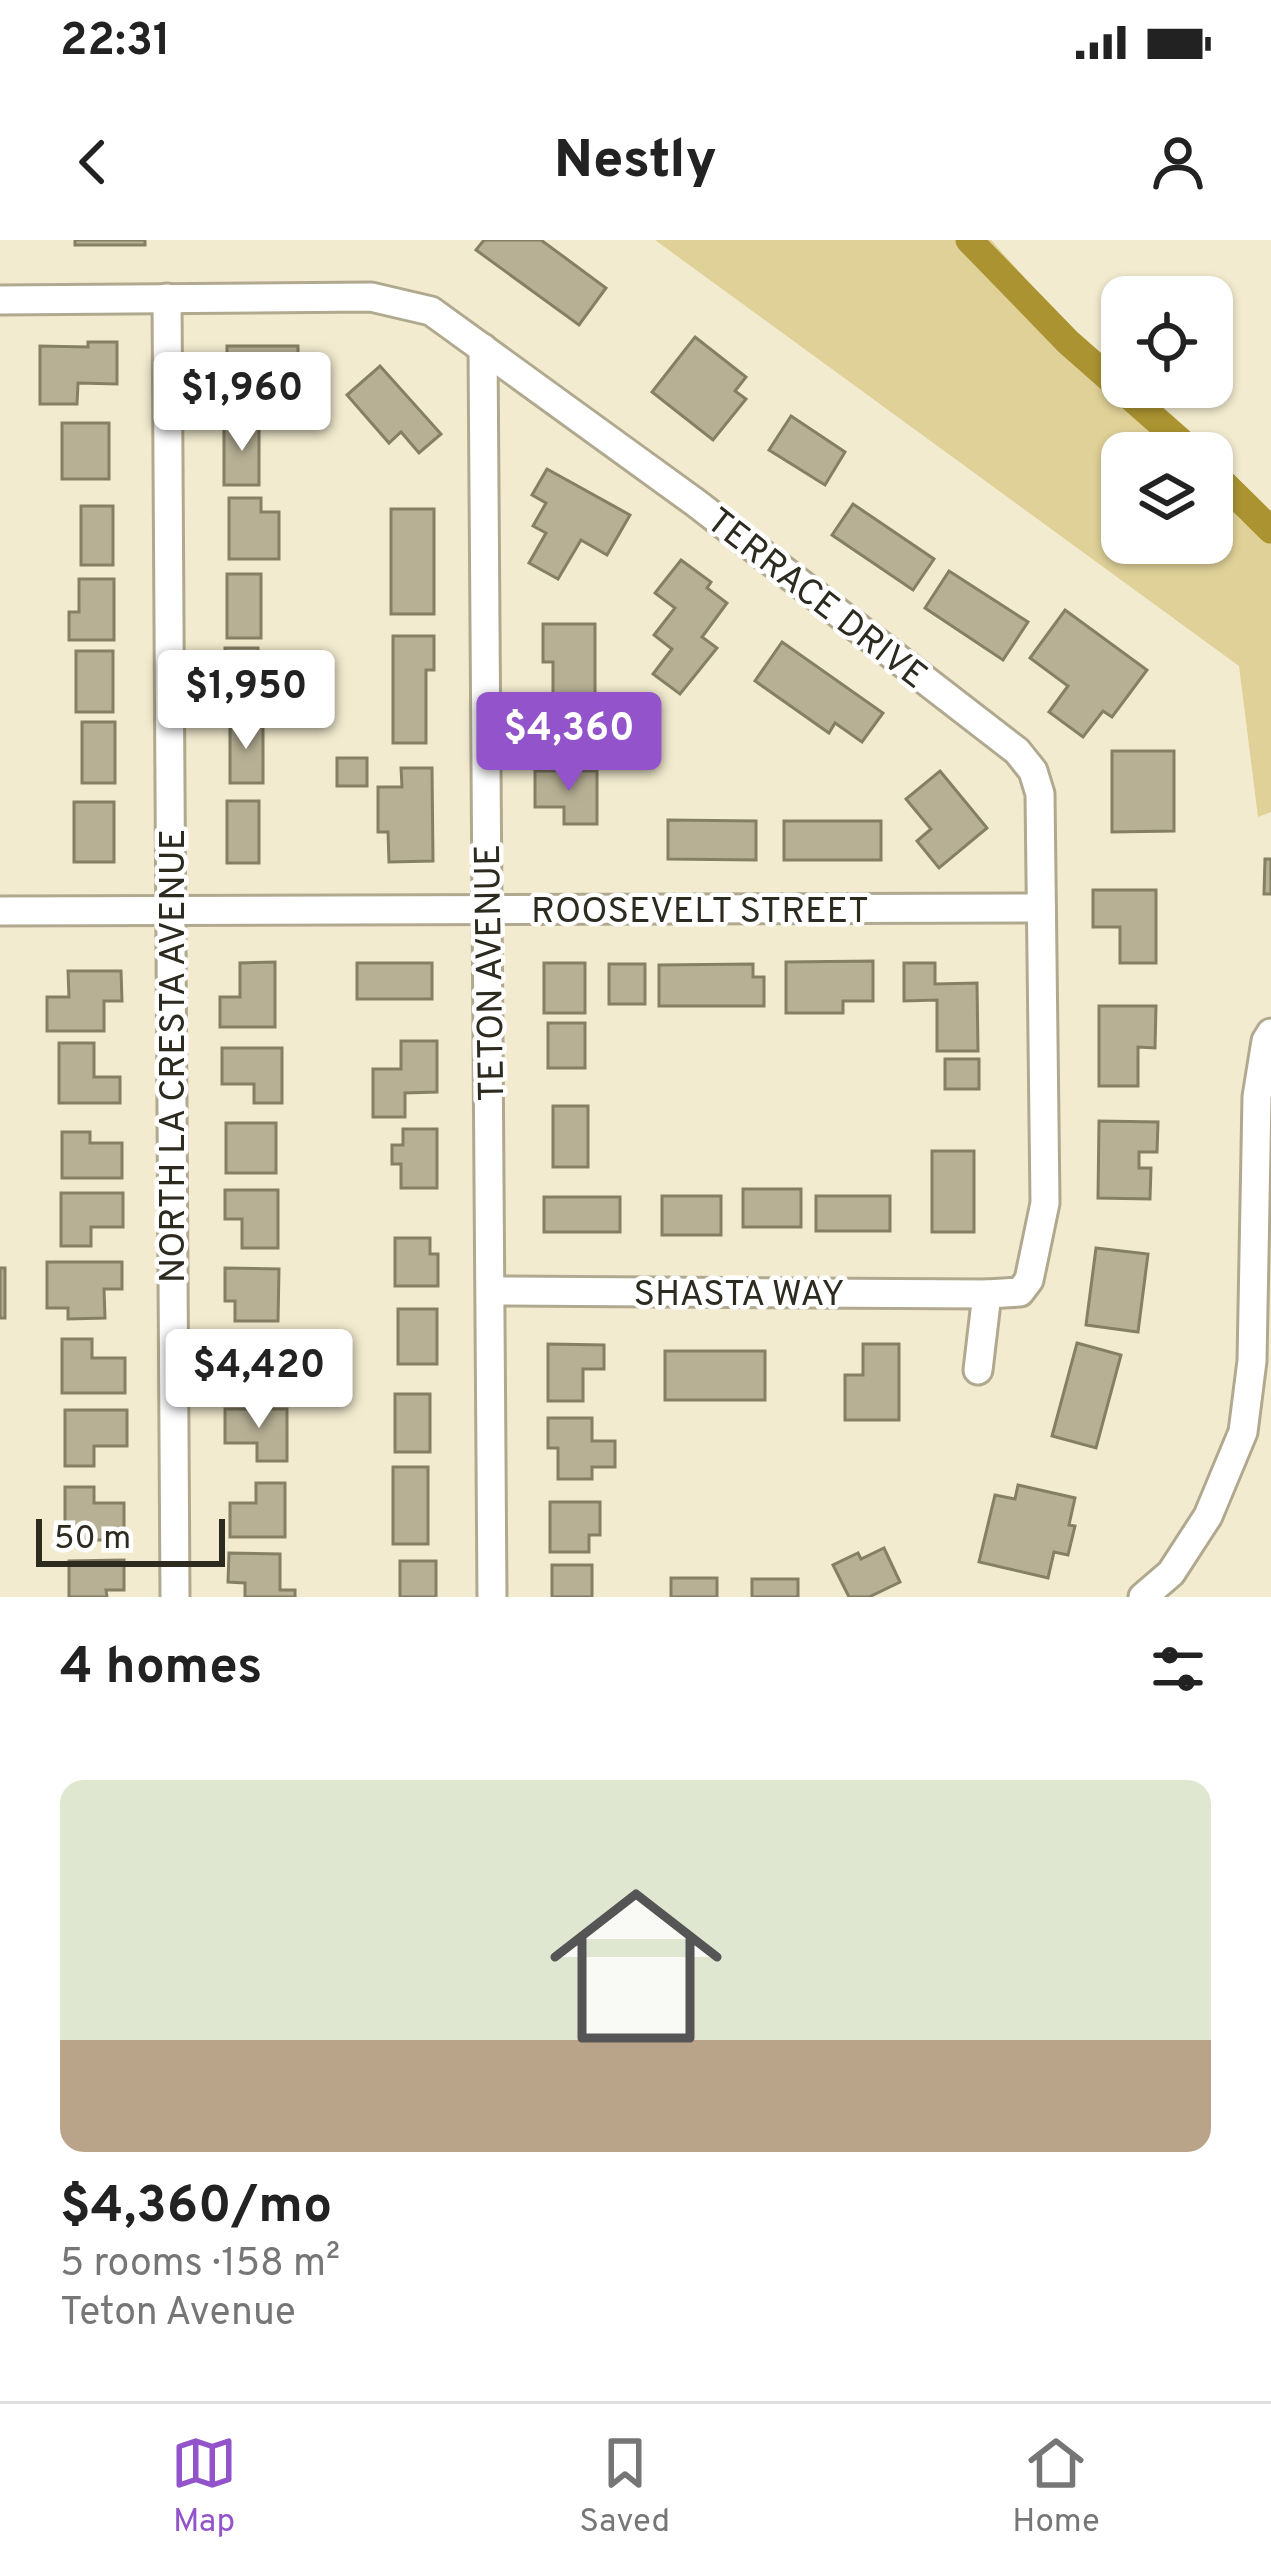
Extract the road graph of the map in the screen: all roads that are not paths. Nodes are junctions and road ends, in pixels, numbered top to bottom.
1 (167, 298) junction
2 (0, 300) edge
3 (483, 348) junction
4 (1041, 908) junction
5 (488, 909) junction
6 (170, 910) junction
7 (0, 911) edge
8 (1271, 1034) edge
9 (491, 1292) junction
10 (987, 1294) junction
11 (977, 1370) dead end
12 (175, 1597) edge
13 (491, 1597) edge
14 (1143, 1597) edge

1 - 2 street, TERRACE DRIVE
1 - 3 street, TERRACE DRIVE
1 - 6 street, NORTH LA CRESTA AVENUE
3 - 4 street, TERRACE DRIVE
3 - 5 street, TETON AVENUE
4 - 5 street, ROOSEVELT STREET
4 - 10 street, TERRACE DRIVE
5 - 6 street, ROOSEVELT STREET
5 - 9 street, TETON AVENUE
6 - 7 street, ROOSEVELT STREET
6 - 12 street, NORTH LA CRESTA AVENUE
8 - 14 street
9 - 10 street, SHASTA WAY
9 - 13 street, TETON AVENUE
10 - 11 street

